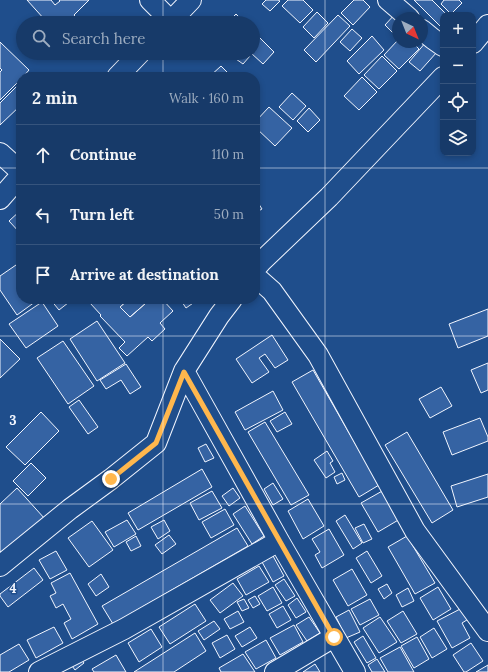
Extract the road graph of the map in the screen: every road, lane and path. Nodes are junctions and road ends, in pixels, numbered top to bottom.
1 (150, 0) edge
2 (191, 0) edge
3 (388, 0) edge
4 (402, 12) edge
5 (165, 16) edge
6 (176, 16) edge
7 (488, 25) edge
8 (428, 35) edge
9 (476, 39) edge
10 (440, 44) edge
11 (133, 60) edge
12 (122, 72) edge
13 (440, 80) edge
14 (0, 153) edge
15 (16, 167) edge
16 (16, 181) edge
17 (0, 199) edge
18 (260, 264) edge
19 (260, 280) edge
20 (228, 304) edge
21 (184, 372) junction
22 (279, 541) junction
23 (0, 566) edge
24 (488, 631) edge
25 (334, 637) junction
26 (39, 672) edge
27 (275, 672) edge
28 (355, 672) edge

1 - 5 street
2 - 6 street
3 - 4 street
7 - 9 street
8 - 10 street
11 - 12 street
13 - 18 street
14 - 15 street
16 - 17 street
19 - 24 street
20 - 21 street
21 - 22 street
21 - 23 street
22 - 25 street
22 - 26 street
25 - 27 street
25 - 28 street

